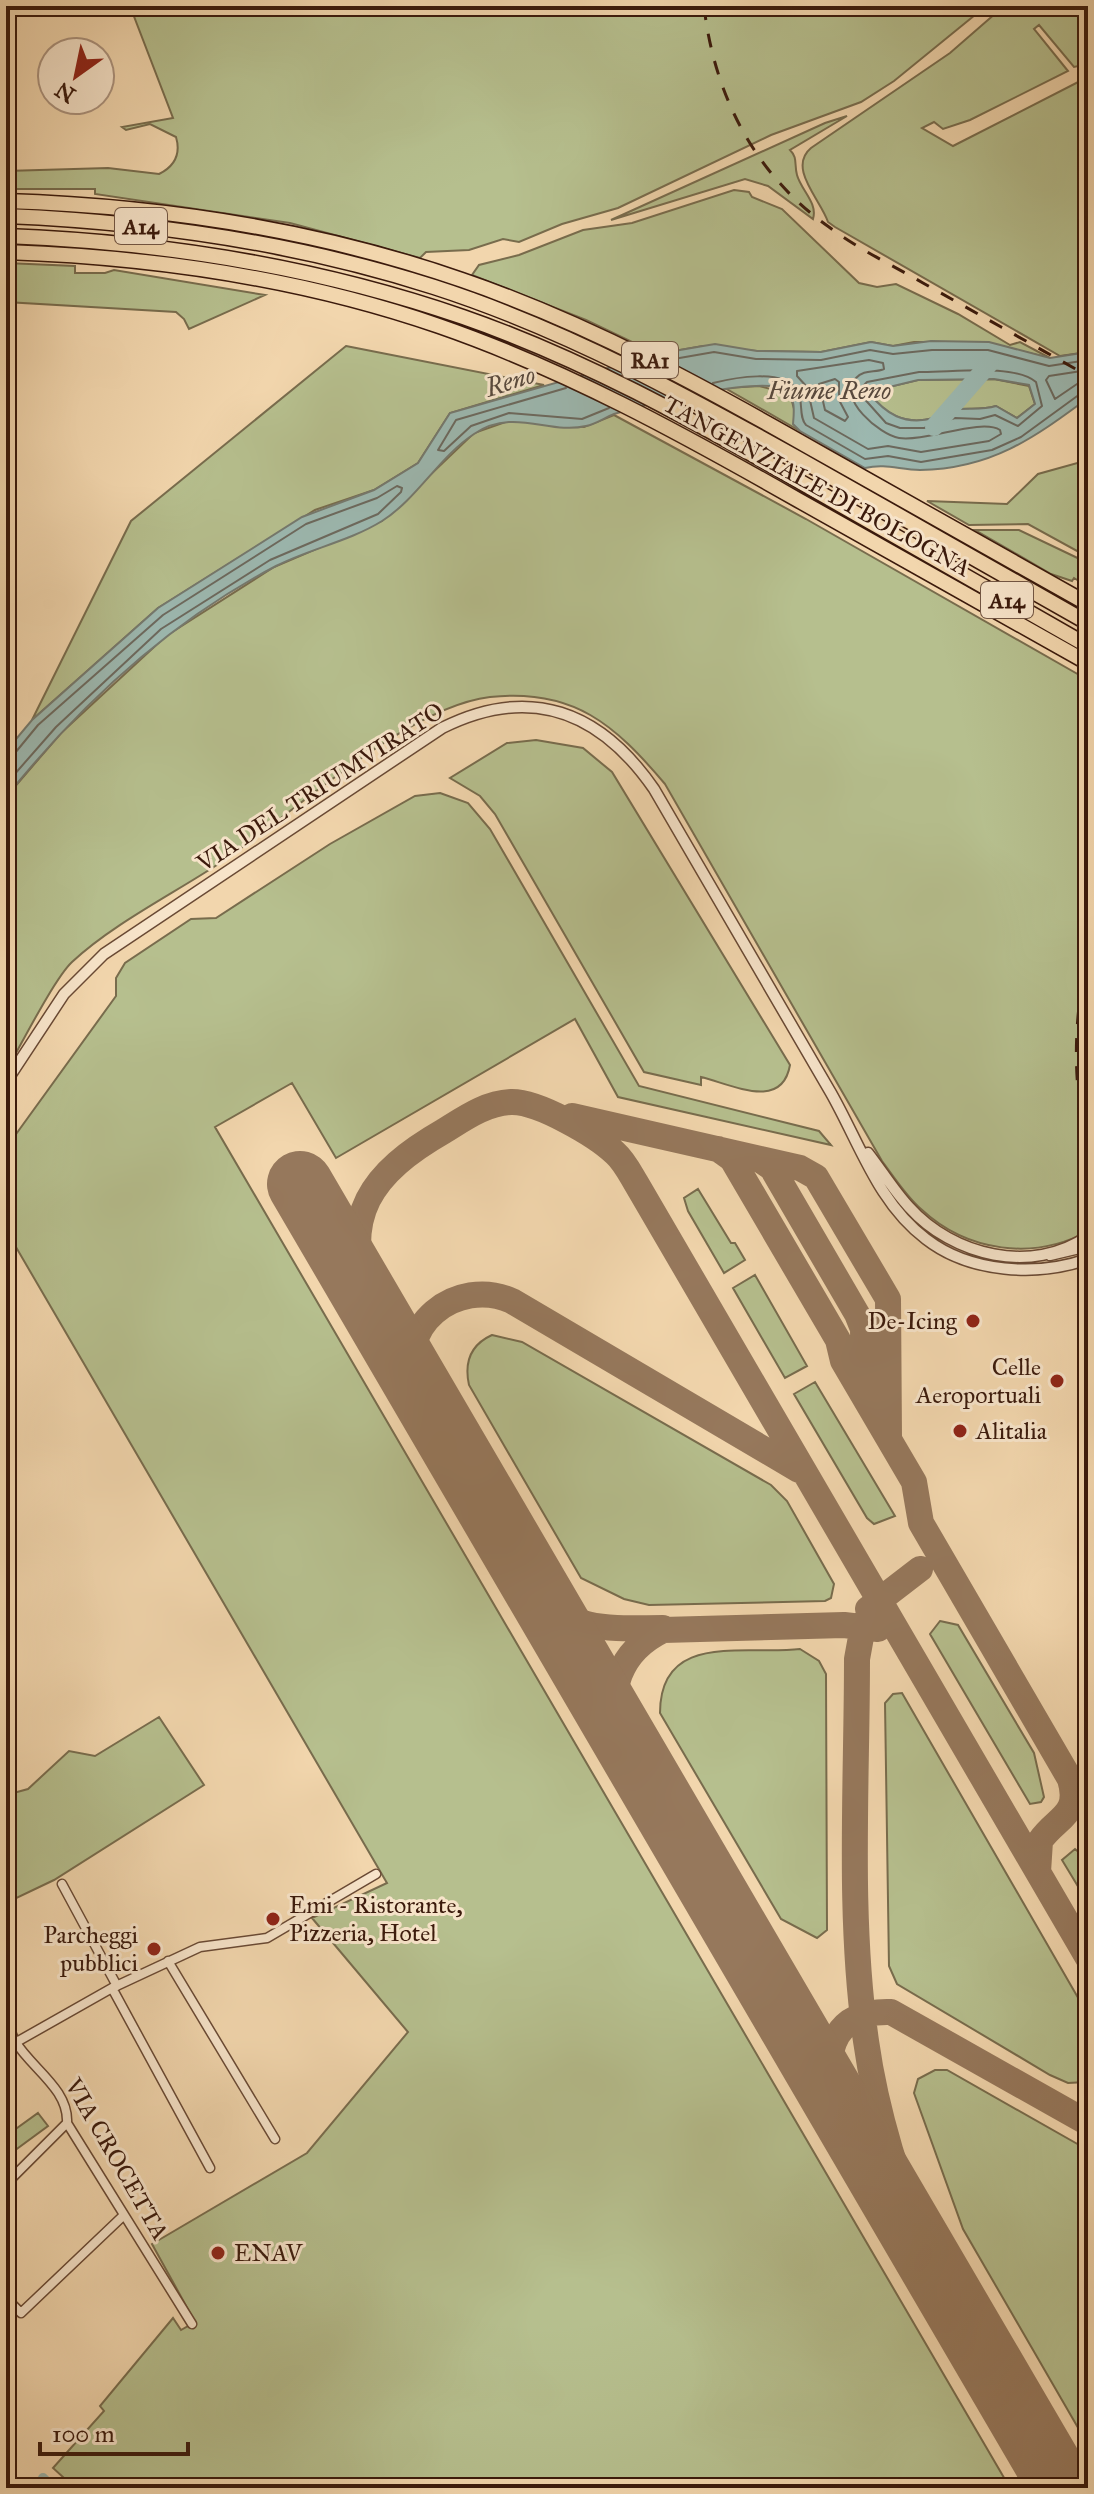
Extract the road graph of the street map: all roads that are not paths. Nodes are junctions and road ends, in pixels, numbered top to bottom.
1 (6, 201) edge
2 (6, 216) edge
3 (6, 236) edge
4 (6, 252) edge
5 (1088, 604) edge
6 (998, 612) junction
7 (1088, 623) edge
8 (1088, 646) edge
9 (1088, 663) edge
10 (1088, 670) edge
11 (6, 1082) edge
12 (850, 1127) junction
13 (1088, 1236) edge
14 (1088, 1247) edge
15 (1088, 1256) edge
16 (1039, 1257) junction
17 (376, 1874) dead end
18 (62, 1884) dead end
19 (168, 1961) junction
20 (115, 1987) junction
21 (6, 2017) edge
22 (15, 2042) junction
23 (6, 2048) edge
24 (67, 2123) junction
25 (275, 2139) dead end
26 (210, 2168) dead end
27 (6, 2184) edge
28 (124, 2215) junction
29 (6, 2298) edge
30 (192, 2324) dead end

1 - 5 highway, TANGENZIALE DI BOLOGNA / RA1
2 - 7 highway, A14
3 - 8 highway, A14
4 - 6 highway, TANGENZIALE DI BOLOGNA / RA1
6 - 9 highway, TANGENZIALE DI BOLOGNA / RA1
6 - 10 highway
11 - 12 street, VIA DEL TRIUMVIRATO
12 - 15 street, VIA DEL TRIUMVIRATO
12 - 16 street, VIA DEL TRIUMVIRATO
13 - 16 street, VIA DEL TRIUMVIRATO
14 - 16 street, VIA DEL TRIUMVIRATO
17 - 19 street
18 - 20 street
19 - 20 street
19 - 25 street
20 - 22 street
20 - 26 street
21 - 22 street, VIA CROCETTA
22 - 23 street
22 - 24 street, VIA CROCETTA
24 - 27 street
24 - 28 street, VIA CROCETTA
28 - 29 street
28 - 30 street, VIA CROCETTA

